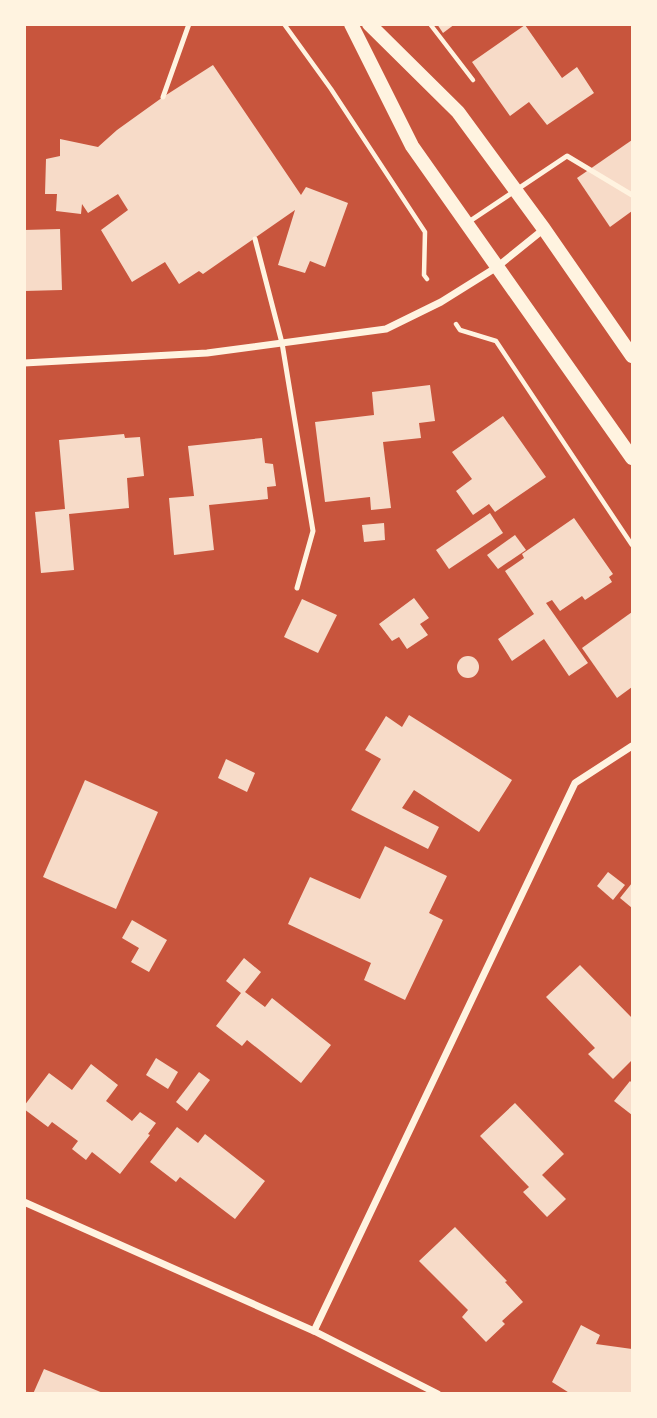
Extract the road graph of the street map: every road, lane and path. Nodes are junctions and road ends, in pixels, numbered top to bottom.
1 (189, 24) edge
2 (284, 24) edge
3 (351, 24) edge
4 (369, 24) edge
5 (430, 24) edge
6 (480, 90) dead end
7 (163, 97) dead end
8 (515, 191) junction
9 (632, 195) edge
10 (466, 223) junction
11 (544, 229) junction
12 (255, 239) dead end
13 (497, 267) junction
14 (424, 275) dead end
15 (460, 330) dead end
16 (282, 344) junction
17 (632, 356) edge
18 (24, 363) edge
19 (632, 458) edge
20 (632, 545) edge
21 (297, 588) dead end
22 (632, 746) edge
23 (24, 1202) edge
24 (314, 1331) junction
25 (438, 1394) edge

1 - 7 lane
2 - 14 path
3 - 10 main road
4 - 8 main road
5 - 6 path
8 - 9 lane
8 - 10 lane
8 - 11 main road
10 - 13 main road
11 - 13 street
11 - 17 main road
12 - 16 lane
13 - 16 street
13 - 19 main road
15 - 20 path
16 - 18 street
16 - 21 lane
22 - 24 street
23 - 24 street
24 - 25 street

